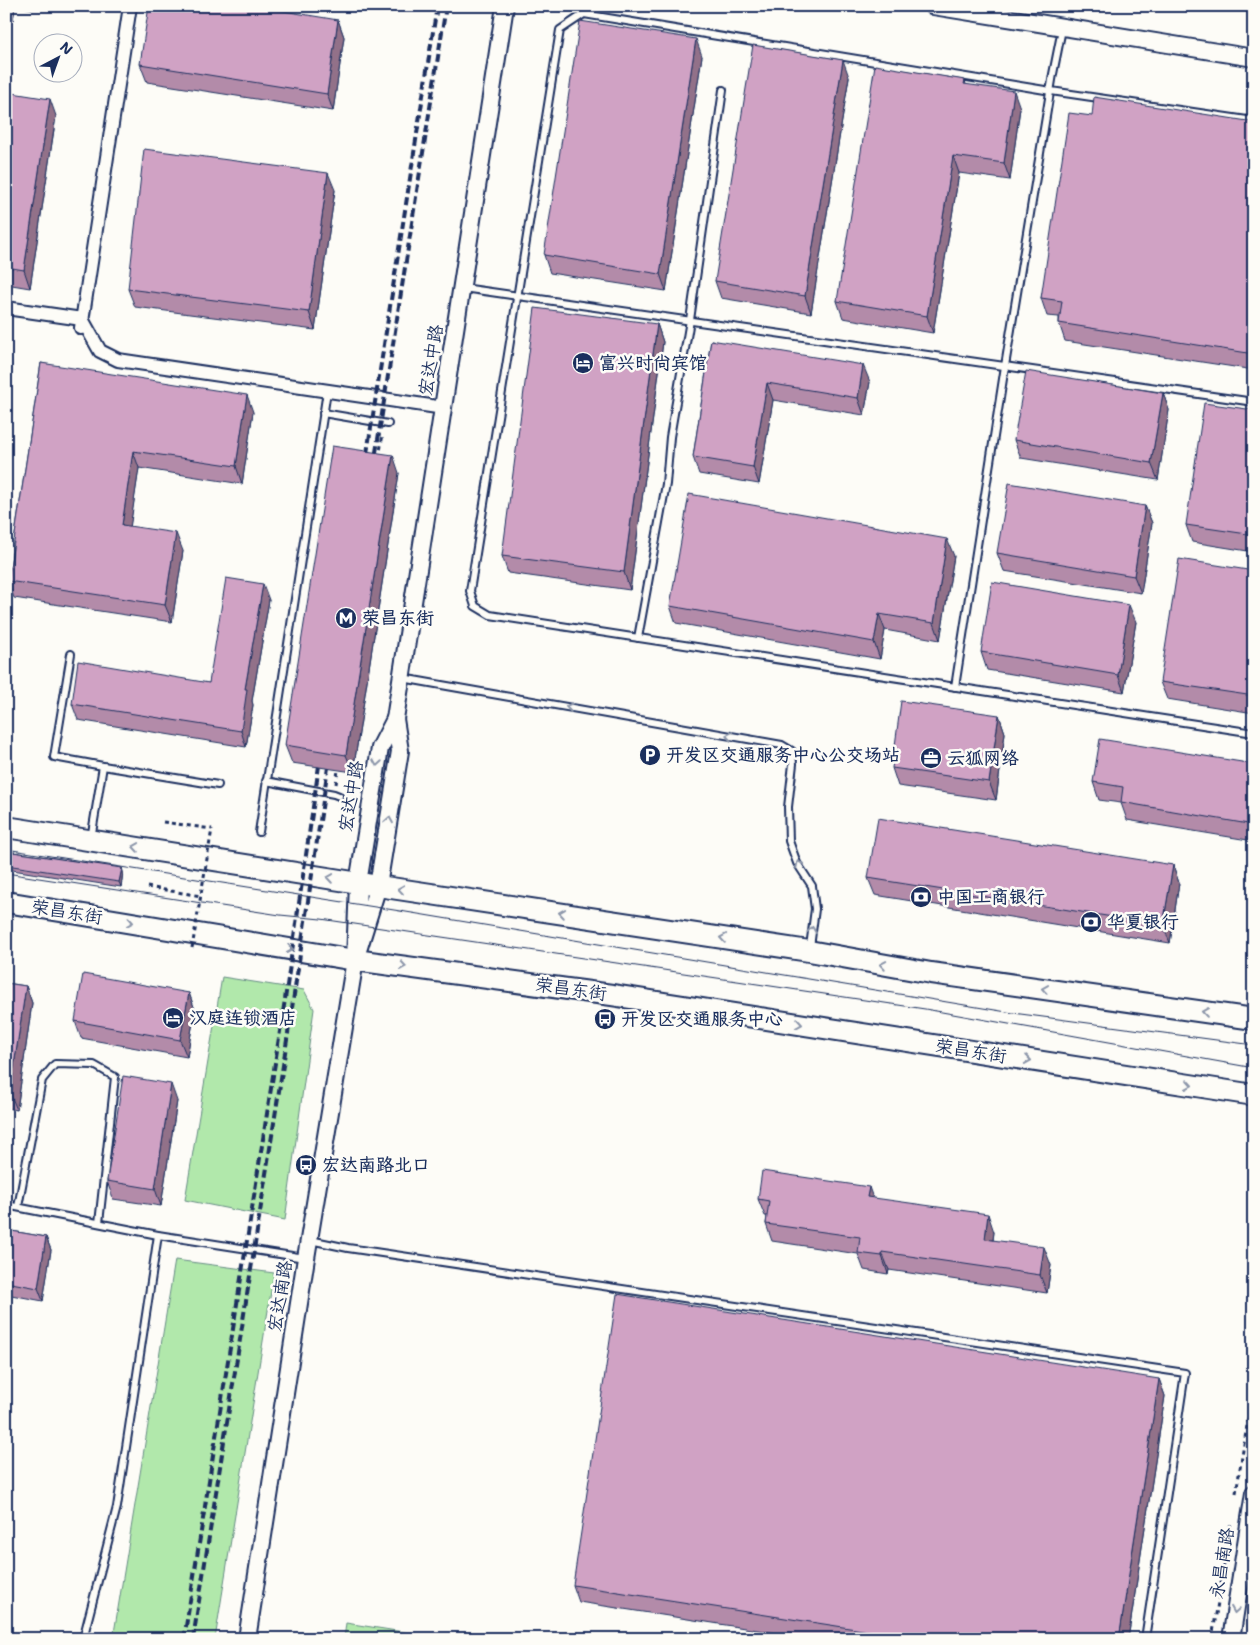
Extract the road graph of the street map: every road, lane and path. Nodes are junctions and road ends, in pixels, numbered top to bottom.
1 (130, 6) edge
2 (505, 6) edge
3 (933, 6) edge
4 (980, 10) edge
5 (1062, 28) junction
6 (1254, 58) edge
7 (723, 90) dead end
8 (1050, 90) junction
9 (1254, 121) edge
10 (462, 288) junction
11 (517, 295) junction
12 (6, 308) edge
13 (690, 320) junction
14 (81, 326) junction
15 (1004, 366) junction
16 (327, 391) junction
17 (1254, 402) edge
18 (444, 408) junction
19 (323, 413) junction
20 (387, 424) joint
21 (379, 460) edge
22 (638, 638) junction
23 (71, 654) dead end
24 (402, 678) junction
25 (955, 688) junction
26 (396, 719) junction
27 (1254, 734) edge
28 (103, 766) junction
29 (266, 781) junction
30 (218, 785) dead end
31 (339, 796) dead end
32 (163, 822) dead end
33 (6, 827) edge
34 (258, 832) dead end
35 (91, 840) junction
36 (358, 882) junction
37 (378, 886) junction
38 (147, 887) dead end
39 (201, 896) junction
40 (6, 902) edge
41 (192, 948) dead end
42 (809, 951) junction
43 (355, 960) junction
44 (1254, 1019) edge
45 (1254, 1095) edge
46 (6, 1205) edge
47 (18, 1207) junction
48 (99, 1223) junction
49 (158, 1235) junction
50 (309, 1240) junction
51 (306, 1258) junction
52 (1254, 1493) edge
53 (83, 1639) edge
54 (247, 1639) edge
55 (1145, 1639) edge
56 (1231, 1639) edge

1 - 14 street
2 - 10 street, 宏达中路
3 - 4 street
4 - 5 street
5 - 6 street
5 - 8 lane
7 - 13 lane
8 - 9 lane
8 - 11 lane
8 - 15 lane
10 - 11 lane
10 - 18 street, 宏达中路
11 - 13 lane
11 - 22 lane
12 - 14 street
13 - 15 lane
13 - 22 lane
14 - 16 street
15 - 17 lane
15 - 25 lane
16 - 18 street
16 - 19 lane
18 - 24 street, 宏达中路
19 - 20 lane
19 - 29 lane
20 - 21 path
22 - 25 lane
23 - 28 lane
24 - 26 street, 宏达中路
42 -> 24 lane
25 - 27 lane
26 -> 36 street, 宏达中路
37 -> 26 street, 宏达中路
28 - 30 lane
28 - 35 lane
29 - 31 lane
29 - 34 lane
32 - 39 path, bridge
33 - 35 main road
36 -> 35 main road
36 - 37 main road
36 - 43 street, 宏达中路
42 -> 37 main road
37 - 43 street, 宏达中路
38 - 39 path
39 - 41 path, bridge
40 -> 43 main road, 荣昌东街
44 -> 42 main road
43 -> 45 main road, 荣昌东街
43 - 50 street, 宏达南路
46 - 47 lane
47 - 48 lane
47 - 48 lane
48 - 49 lane
49 - 51 lane
49 - 53 lane
50 - 51 street, 宏达南路
50 - 55 lane
51 - 54 street, 宏达南路
52 -> 56 street, 永昌南路

